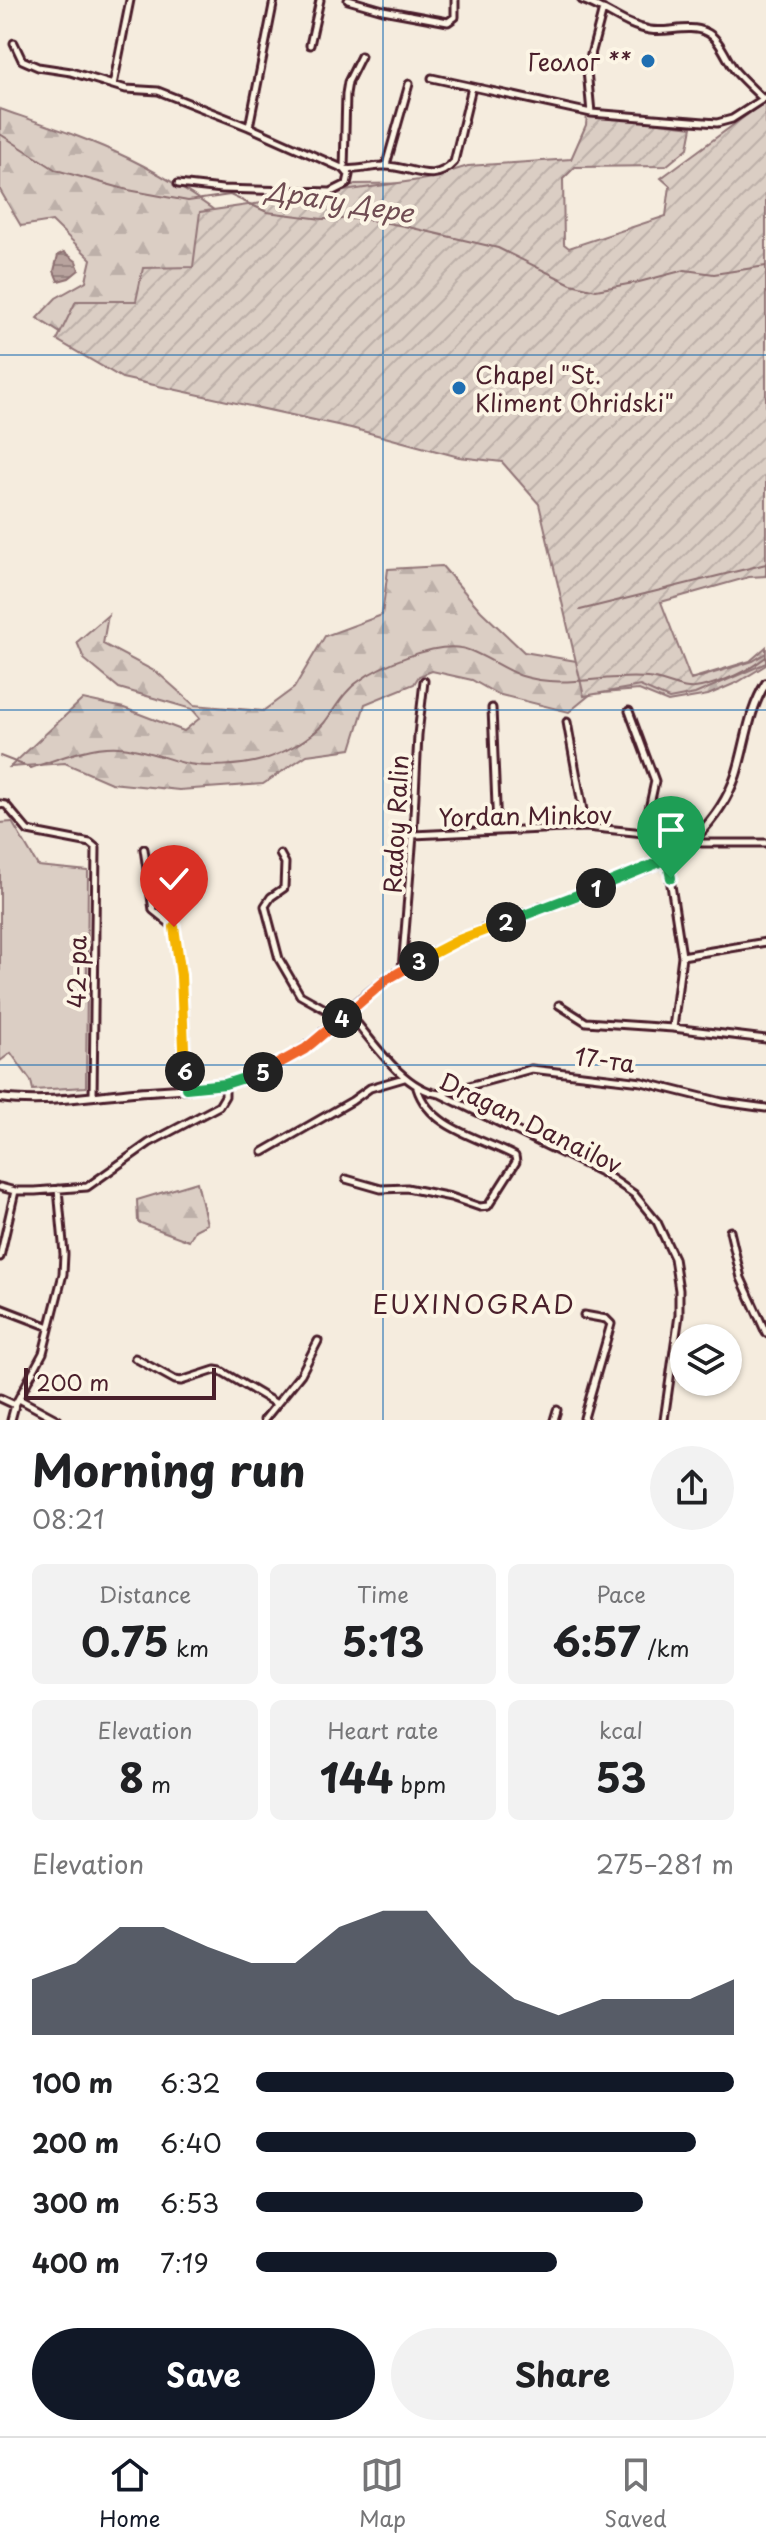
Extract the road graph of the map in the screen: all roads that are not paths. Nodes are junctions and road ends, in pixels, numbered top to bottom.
1 (130, 0) edge
2 (274, 0) edge
3 (320, 0) edge
4 (348, 0) edge
5 (455, 0) edge
6 (582, 0) edge
7 (599, 4) edge
8 (14, 43) dead end
9 (310, 45) dead end
10 (361, 56) dead end
11 (432, 78) dead end
12 (409, 84) dead end
13 (113, 85) junction
14 (472, 87) junction
15 (764, 98) edge
16 (591, 113) junction
17 (249, 127) junction
18 (386, 165) junction
19 (344, 169) junction
20 (178, 184) dead end
21 (424, 681) dead end
22 (765, 685) edge
23 (492, 708) dead end
24 (629, 711) dead end
25 (567, 722) dead end
26 (0, 804) edge
27 (586, 827) junction
28 (497, 830) junction
29 (644, 833) junction
30 (413, 835) junction
31 (696, 837) junction
32 (766, 843) edge
33 (144, 849) dead end
34 (683, 849) junction
35 (280, 854) dead end
36 (667, 859) junction
37 (766, 942) edge
38 (682, 956) junction
39 (402, 969) junction
40 (559, 1005) dead end
41 (348, 1012) junction
42 (341, 1018) junction
43 (673, 1028) junction
44 (766, 1039) edge
45 (405, 1078) junction
46 (225, 1084) junction
47 (417, 1087) junction
48 (186, 1088) junction
49 (440, 1094) junction
50 (93, 1096) junction
51 (0, 1098) edge
52 (766, 1108) edge
53 (263, 1152) dead end
54 (346, 1179) dead end
55 (0, 1187) edge
56 (58, 1189) junction
57 (15, 1191) junction
58 (730, 1231) dead end
59 (0, 1257) edge
60 (0, 1308) edge
61 (584, 1315) dead end
62 (48, 1326) junction
63 (766, 1333) edge
64 (318, 1341) dead end
65 (135, 1358) dead end
66 (0, 1398) edge
67 (17, 1402) junction
68 (275, 1403) junction
69 (557, 1410) dead end
70 (584, 1418) edge
71 (11, 1420) edge
72 (58, 1420) edge
73 (264, 1420) edge
74 (554, 1420) edge
75 (664, 1420) edge

1 - 13 street
2 - 17 street
3 - 9 street
4 - 5 street
6 - 7 street
7 - 15 street
7 - 16 street
8 - 13 street
10 - 19 street
11 - 14 street
12 - 18 street
13 - 17 street
14 - 16 street
14 - 18 street
15 - 16 street
17 - 19 street
18 - 19 street
19 - 20 street
21 - 30 street, Radoy Ralin
22 - 31 street
23 - 28 street
24 - 29 street
25 - 27 street
26 - 50 street, 42-ра
27 - 28 street, Yordan Minkov
27 - 29 street, Yordan Minkov
28 - 30 street, Yordan Minkov
29 - 34 street, Yordan Minkov
30 - 39 street, Radoy Ralin
31 - 32 street
31 - 34 street
33 - 48 street
34 - 36 street
35 - 42 street
36 - 38 street
36 - 39 street
37 - 38 street
38 - 43 street
39 - 41 street
40 - 43 street
41 - 42 street
41 - 45 street, Dragan Danailov
42 - 46 street
43 - 44 street
45 - 47 street, Dragan Danailov
45 - 53 street
46 - 48 street
46 - 56 street
47 - 49 street, Dragan Danailov
47 - 54 street
48 - 50 street
49 - 52 street, 17-та
49 - 75 street, Dragan Danailov
50 - 51 street
55 - 57 street
56 - 57 street
56 - 62 street
57 - 59 street
58 - 63 street
60 - 62 street
61 - 70 street
62 - 67 street
64 - 68 street
65 - 68 street
66 - 67 street
67 - 71 street
67 - 72 street
68 - 73 street
69 - 74 street

